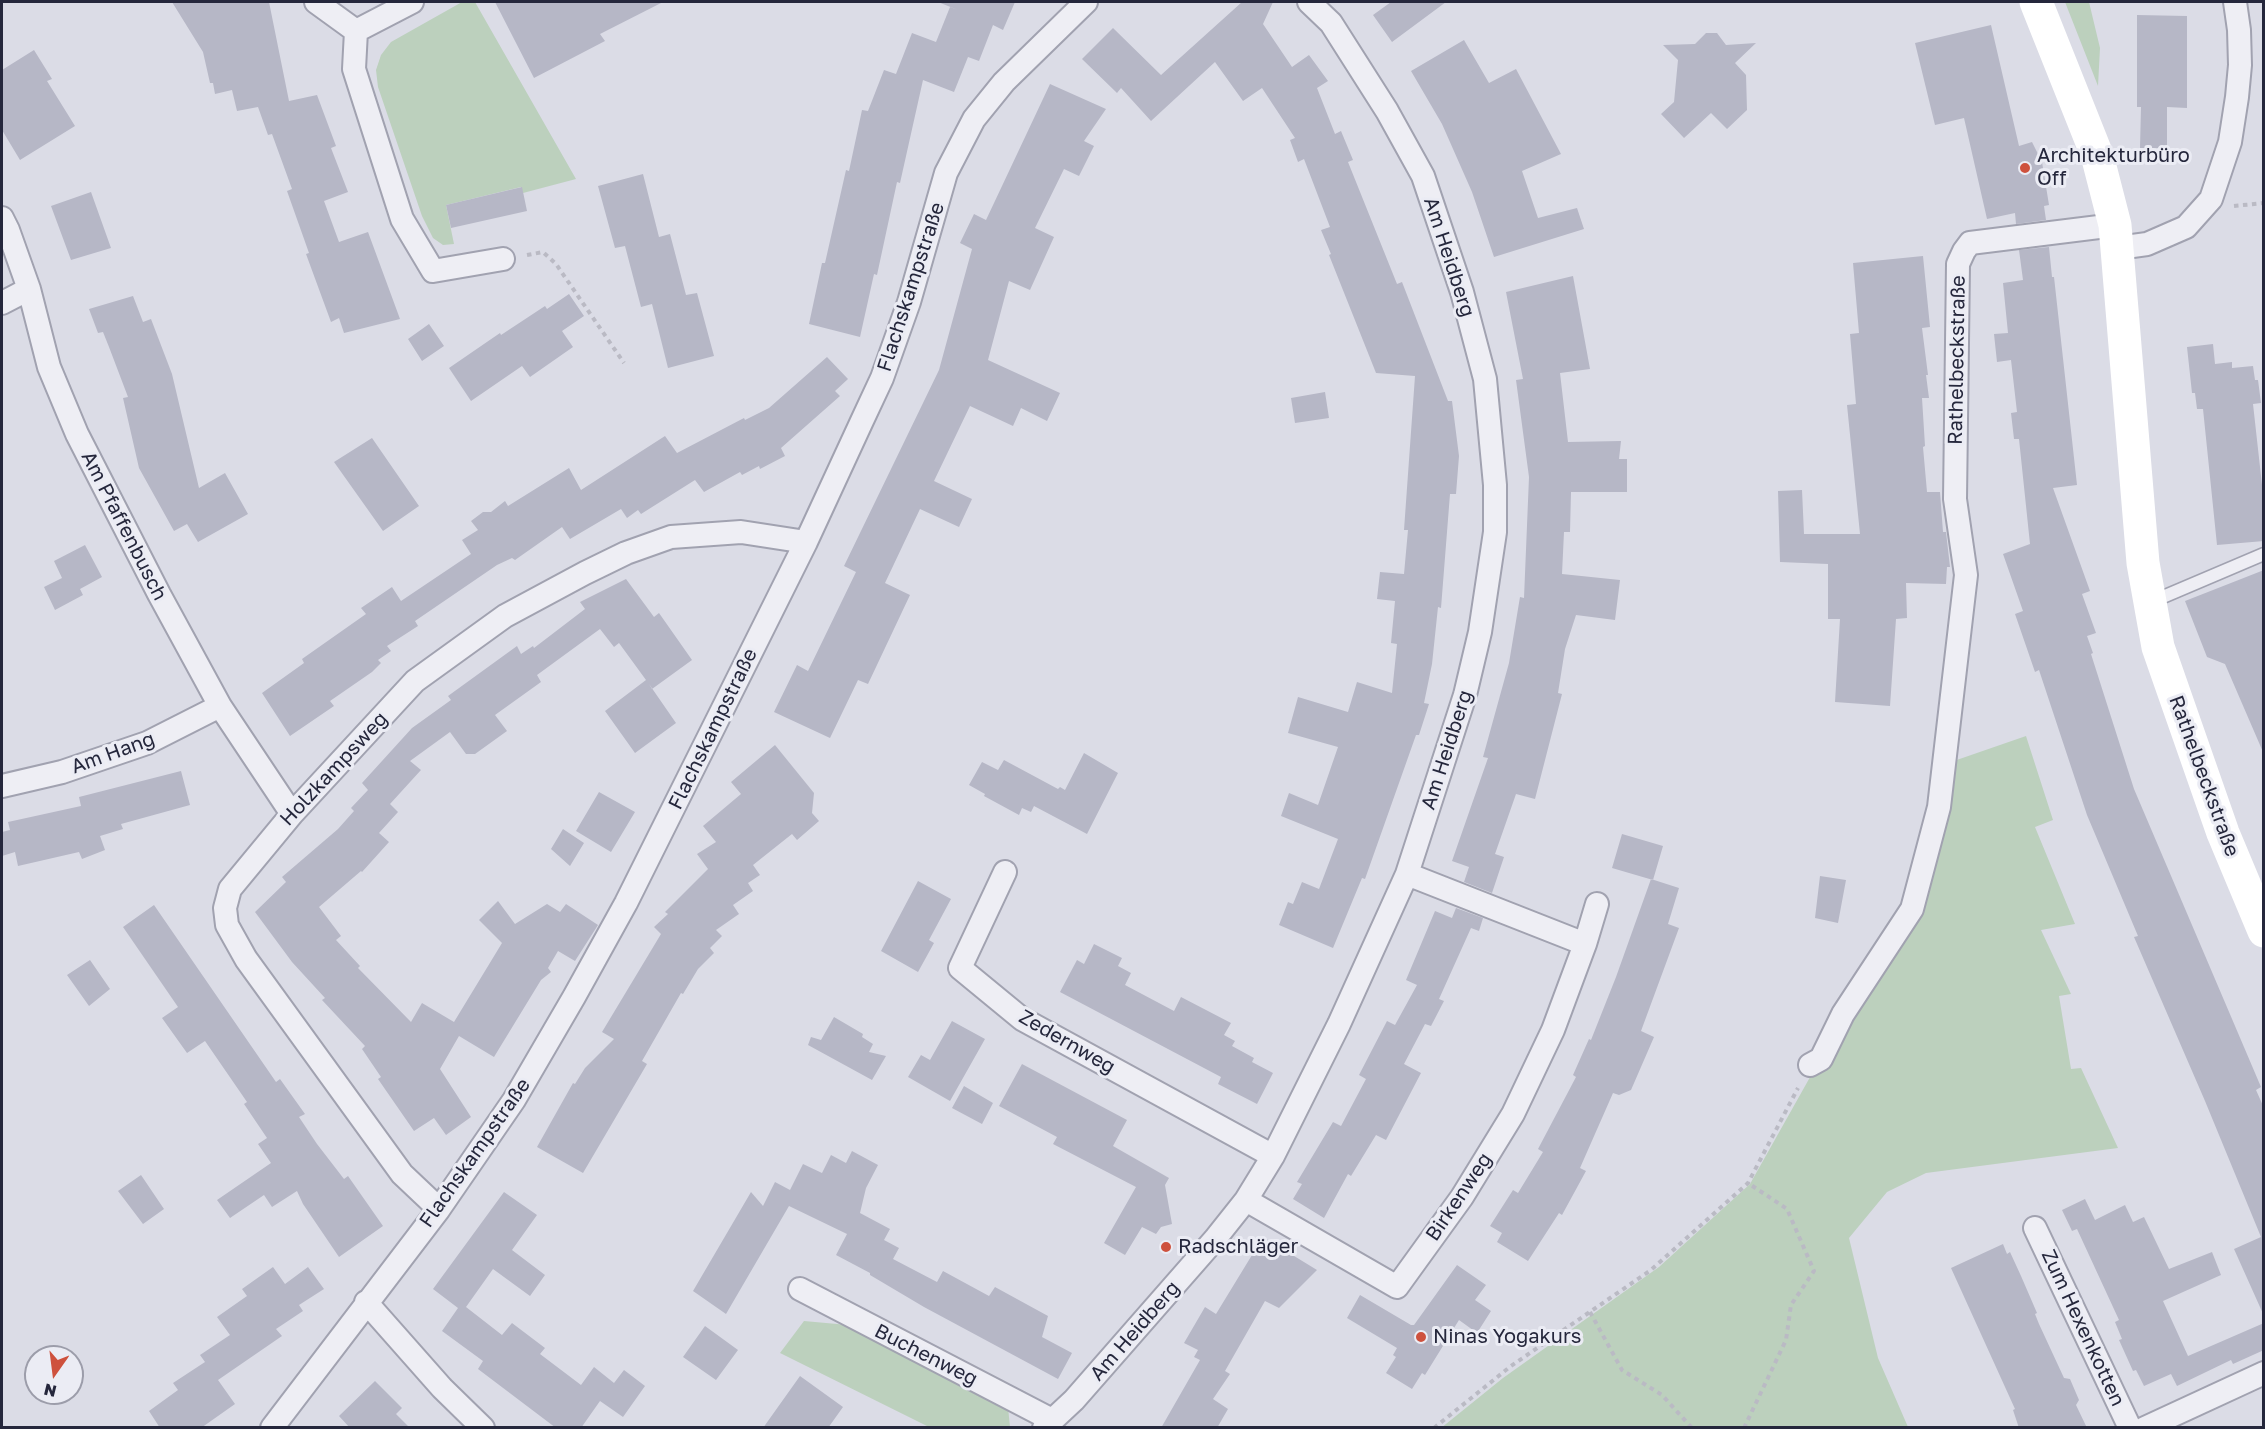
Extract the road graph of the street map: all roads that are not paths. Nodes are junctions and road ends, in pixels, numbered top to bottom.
1 (316, 2) edge
2 (412, 2) edge
3 (1086, 2) edge
4 (1309, 2) edge
5 (2036, 2) edge
6 (2235, 2) edge
7 (356, 31) junction
8 (2, 218) edge
9 (2117, 236) junction
10 (503, 259) road end
11 (29, 289) junction
12 (2, 303) edge
13 (806, 542) junction
14 (2264, 554) edge
15 (2150, 602) junction
16 (219, 706) junction
17 (2, 786) edge
18 (292, 814) junction
19 (1005, 872) dead end
20 (1407, 874) junction
21 (1598, 904) dead end
22 (2264, 931) edge
23 (1585, 944) junction
24 (1810, 1065) road end
25 (1273, 1156) junction
26 (1246, 1200) junction
27 (439, 1209) junction
28 (2035, 1228) dead end
29 (800, 1289) dead end
30 (366, 1302) junction
31 (2264, 1373) edge
32 (1048, 1424) edge
33 (272, 1428) edge
34 (483, 1428) edge
35 (2130, 1428) edge
36 (2145, 1428) edge

1 - 7 street
2 - 7 street
3 - 13 street, Flachskampstraße
4 - 20 street, Am Heidberg
5 - 9 street
6 - 9 street
7 - 10 street
8 - 11 street, Am Pfaffenbusch
9 - 15 street, Rathelbeckstraße
9 - 24 street, Rathelbeckstraße
11 - 12 street
11 - 16 street, Am Pfaffenbusch
13 - 18 street, Holzkampsweg
13 - 27 street, Flachskampstraße
14 - 15 lane
15 - 22 street, Rathelbeckstraße
16 - 17 street, Am Hang
16 - 18 street, Am Pfaffenbusch
18 - 27 street, Holzkampsweg
19 - 25 street, Zedernweg
20 - 23 street
20 - 25 street, Am Heidberg
21 - 23 street, Birkenweg
23 - 26 street, Birkenweg
25 - 26 street, Am Heidberg
26 - 32 street, Am Heidberg
27 - 30 street, Flachskampstraße
28 - 35 street, Zum Hexenkotten
29 - 32 street, Buchenweg
30 - 33 street, Flachskampstraße
30 - 34 street
31 - 36 street

